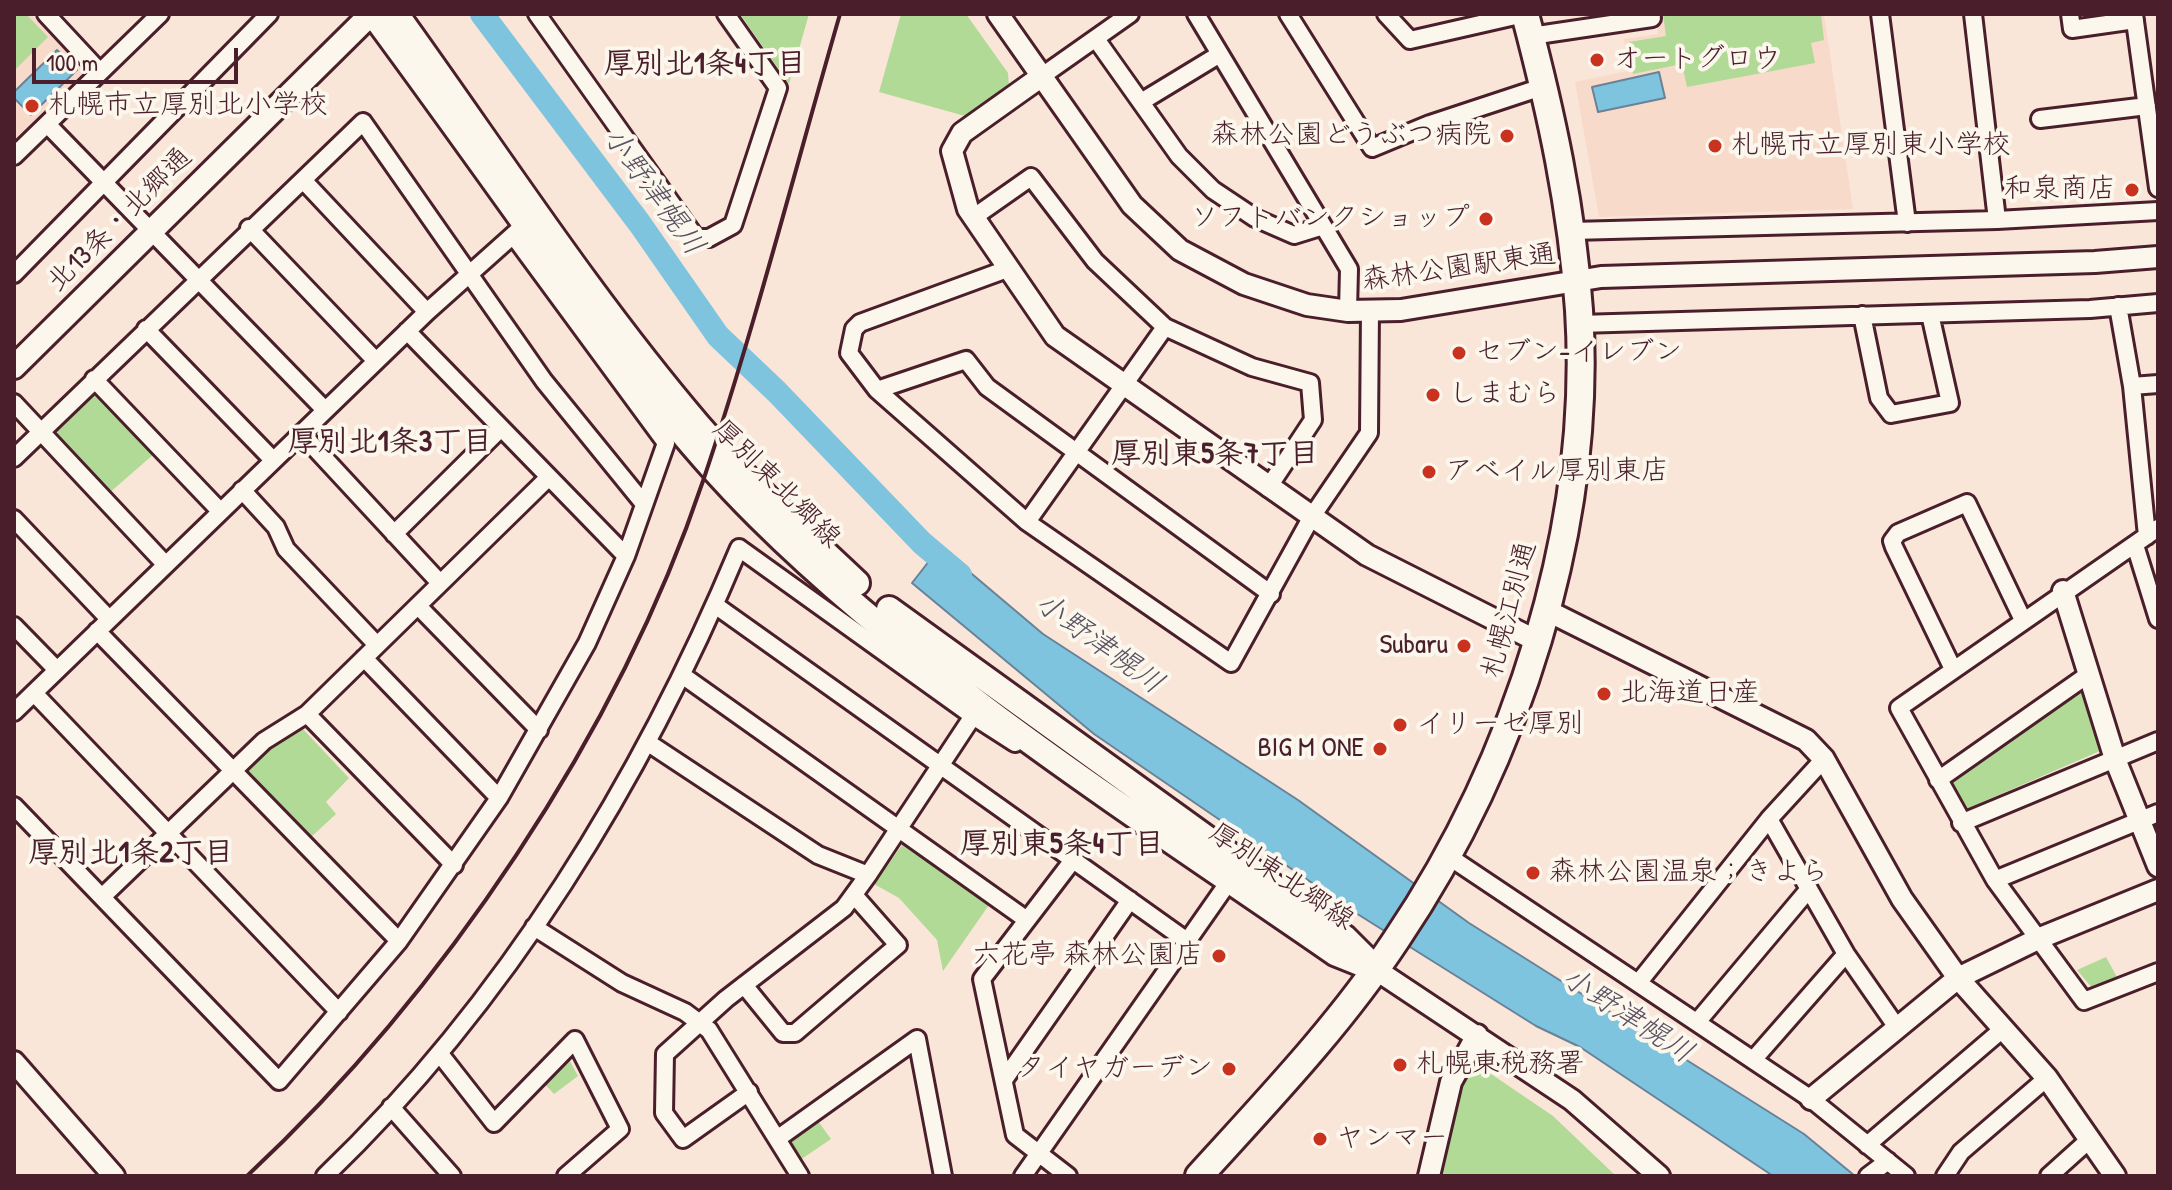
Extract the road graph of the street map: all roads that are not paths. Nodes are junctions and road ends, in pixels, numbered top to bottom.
1 (46, 14) edge
2 (160, 14) edge
3 (269, 14) edge
4 (372, 14) edge
5 (396, 14) edge
6 (537, 14) edge
7 (726, 14) edge
8 (998, 14) edge
9 (1130, 14) edge
10 (1196, 14) edge
11 (1288, 14) edge
12 (1386, 14) edge
13 (1880, 14) edge
14 (1973, 14) edge
15 (2070, 14) edge
16 (2134, 17) edge
17 (1652, 18) dead end
18 (1527, 21) edge
19 (1096, 39) junction
20 (1220, 54) junction
21 (100, 72) junction
22 (1042, 76) junction
23 (1545, 86) junction
24 (1141, 102) junction
25 (2147, 106) junction
26 (2040, 119) dead end
27 (47, 124) junction
28 (14, 156) edge
29 (303, 180) junction
30 (105, 183) junction
31 (2158, 188) edge
32 (2158, 211) edge
33 (974, 217) junction
34 (1997, 220) junction
35 (1907, 223) junction
36 (1323, 226) junction
37 (249, 228) junction
38 (152, 230) junction
39 (519, 230) junction
40 (1572, 231) junction
41 (2158, 257) edge
42 (1010, 268) junction
43 (14, 274) edge
44 (468, 275) junction
45 (200, 279) junction
46 (1576, 280) junction
47 (2158, 303) edge
48 (2118, 306) junction
49 (1370, 310) junction
50 (1348, 311) junction
51 (427, 312) junction
52 (1930, 314) junction
53 (1862, 315) junction
54 (1579, 324) junction
55 (1165, 327) junction
56 (146, 329) junction
57 (407, 331) junction
58 (376, 361) junction
59 (14, 367) edge
60 (94, 379) junction
61 (2158, 384) edge
62 (1127, 385) junction
63 (2132, 386) junction
64 (877, 390) junction
65 (14, 403) edge
66 (325, 410) junction
67 (501, 428) junction
68 (41, 432) junction
69 (301, 433) junction
70 (1076, 454) junction
71 (14, 458) edge
72 (273, 460) junction
73 (549, 477) junction
74 (1268, 488) junction
75 (242, 490) junction
76 (644, 504) junction
77 (220, 511) junction
78 (1311, 518) junction
79 (14, 519) edge
80 (1027, 522) junction
81 (394, 534) junction
82 (2147, 536) edge
83 (626, 556) junction
84 (165, 564) junction
85 (440, 583) junction
86 (2063, 591) junction
87 (1271, 594) junction
88 (715, 605) junction
89 (418, 606) junction
90 (1546, 610) junction
91 (109, 619) junction
92 (2158, 619) edge
93 (2023, 620) junction
94 (14, 626) edge
95 (97, 631) junction
96 (1537, 641) junction
97 (377, 645) junction
98 (364, 658) junction
99 (1953, 669) junction
100 (57, 670) junction
101 (2089, 674) junction
102 (682, 675) junction
103 (34, 693) junction
104 (14, 712) edge
105 (307, 714) junction
106 (973, 716) junction
107 (539, 730) junction
108 (2158, 741) edge
109 (1036, 743) junction
110 (650, 744) junction
111 (1824, 759) junction
112 (2115, 759) junction
113 (939, 764) junction
114 (233, 771) junction
115 (1938, 780) junction
116 (499, 798) junction
117 (14, 806) edge
118 (2149, 817) edge
119 (1769, 819) junction
120 (1961, 823) junction
121 (901, 829) junction
122 (168, 833) junction
123 (1073, 860) junction
124 (1444, 862) junction
125 (454, 865) junction
126 (2158, 866) edge
127 (868, 875) junction
128 (1230, 880) junction
129 (1995, 880) junction
130 (1809, 889) junction
131 (2158, 890) edge
132 (854, 895) junction
133 (102, 897) junction
134 (1130, 900) junction
135 (1027, 920) junction
136 (534, 927) junction
137 (2040, 938) junction
138 (399, 941) junction
139 (1187, 941) junction
140 (1846, 954) junction
141 (1375, 969) junction
142 (2158, 972) edge
143 (1958, 978) junction
144 (1639, 982) junction
145 (744, 985) junction
146 (339, 1012) junction
147 (1698, 1021) junction
148 (701, 1022) junction
149 (1896, 1026) junction
150 (2004, 1028) junction
151 (1477, 1035) junction
152 (440, 1054) junction
153 (1753, 1060) junction
154 (14, 1062) edge
155 (2047, 1078) junction
156 (1004, 1080) junction
157 (749, 1092) junction
158 (1811, 1099) junction
159 (391, 1107) junction
160 (777, 1139) junction
161 (2089, 1140) junction
162 (1867, 1145) junction
163 (1037, 1152) junction
164 (1888, 1161) junction
165 (104, 1173) edge
166 (325, 1176) edge
167 (452, 1176) edge
168 (566, 1176) edge
169 (800, 1176) edge
170 (943, 1176) edge
171 (1023, 1176) edge
172 (1068, 1176) edge
173 (1199, 1176) edge
174 (1429, 1176) edge
175 (1659, 1176) edge
176 (1868, 1176) edge
177 (1906, 1176) edge
178 (1945, 1176) edge
179 (2049, 1176) edge
180 (2115, 1176) edge

1 - 21 street
2 - 21 street
3 - 30 street
4 - 38 main road, 北13条・北郷通
4 - 39 main road, 厚別東北郷線
5 - 141 main road, 厚別東北郷線
6 - 7 street
8 - 22 street, 森林公園駅東通
9 - 19 street
10 - 20 street
11 - 23 street
12 - 18 street
13 - 35 street
14 - 34 street
15 - 16 street
16 - 25 street
17 - 18 street
18 - 23 highway, 札幌江別通
19 - 22 street
19 - 24 street
20 - 24 street
20 - 36 street
21 - 27 street
22 - 33 street
22 - 50 street, 森林公園駅東通
23 - 40 highway, 札幌江別通
24 - 36 street
25 - 26 street
25 - 31 street
27 - 28 street
27 - 30 street
29 - 37 street
29 - 44 street
29 - 51 street
30 - 38 street
30 - 43 street
32 - 34 street
33 - 42 street
33 - 55 street
34 - 35 street
35 - 40 street
36 - 50 street
37 - 45 street
37 - 58 street
38 - 45 street
38 - 59 main road, 北13条・北郷通
39 - 44 street
39 - 76 street
39 - 109 main road, 厚別東北郷線
40 - 46 highway, 札幌江別通
41 - 46 street, 森林公園駅東通
42 - 62 street
42 - 64 street
44 - 51 street
44 - 76 street
45 - 56 street
45 - 66 street
46 - 49 street, 森林公園駅東通
46 - 54 highway, 札幌江別通
47 - 48 street
48 - 52 street
48 - 63 street
49 - 50 street, 森林公園駅東通
49 - 78 street
51 - 57 street
52 - 53 street
52 - 53 street
53 - 54 street
54 - 90 highway, 札幌江別通
55 - 62 street
55 - 74 street
56 - 60 street
56 - 72 street
57 - 58 street
57 - 67 street
58 - 66 street
60 - 68 street
60 - 77 street
61 - 63 street
62 - 70 street
62 - 74 street
63 - 82 street
64 - 70 street
64 - 80 street
65 - 68 street
66 - 69 street
67 - 73 street
67 - 81 street
68 - 71 street
68 - 84 street
69 - 72 street
69 - 81 street
70 - 80 street
70 - 87 street
72 - 75 street
73 - 83 street
73 - 85 street
74 - 78 street
75 - 77 street
75 - 97 street
76 - 83 street
77 - 84 street
78 - 87 street
78 - 96 street
79 - 91 street
80 - 87 street
81 - 85 street
82 - 86 street
82 - 92 street
83 - 107 street
84 - 91 street
85 - 89 street
86 - 93 street
86 - 101 street
88 - 102 street
88 - 106 street
88 - 113 street
89 - 97 street
89 - 107 street
90 - 96 highway, 札幌江別通
90 - 111 street
91 - 95 street
93 - 99 street
93 - 99 street
94 - 100 street
95 - 100 street
95 - 114 street
96 - 124 highway, 札幌江別通
97 - 98 street
98 - 105 street
98 - 116 street
99 - 115 street
100 - 103 street
101 - 112 street
101 - 115 street
102 - 110 street
102 - 121 street
103 - 104 street
103 - 122 street
105 - 114 street
105 - 125 street
106 - 109 street
106 - 113 street
107 - 116 street
108 - 112 street
109 - 128 main road, 厚別東北郷線
110 - 127 street
110 - 136 street
111 - 119 street
111 - 143 street
112 - 118 street
112 - 120 street
113 - 121 street
113 - 123 street
114 - 122 street
114 - 138 street
115 - 120 street
116 - 125 street
117 - 133 street
118 - 126 street
118 - 129 street
119 - 130 street
119 - 144 street
120 - 129 street
121 - 127 street
121 - 135 street
122 - 133 street
122 - 146 street
123 - 134 street
123 - 135 street
124 - 141 highway, 札幌江別通
124 - 144 street
125 - 138 street
127 - 132 street
128 - 139 street
128 - 141 main road, 厚別東北郷線
129 - 137 street
130 - 140 street
130 - 147 street
131 - 137 street
132 - 145 street
132 - 145 street
133 - 146 street
134 - 139 street
134 - 156 street
135 - 156 street
136 - 148 street
136 - 152 street
137 - 142 street
137 - 143 street
138 - 146 street
139 - 163 street
140 - 149 street
140 - 153 street
141 - 151 street
141 - 173 highway, 札幌江別通
143 - 149 street
143 - 150 street
144 - 147 street
145 - 148 street
147 - 153 street
148 - 157 street
148 - 157 street
149 - 158 street
150 - 155 street
150 - 162 street
151 - 174 street
151 - 175 street
152 - 159 street
152 - 168 street
153 - 158 street
154 - 165 street
155 - 161 street
155 - 178 street
156 - 163 street
157 - 160 street
158 - 162 street
159 - 166 street
159 - 167 street
160 - 169 street
160 - 170 street
161 - 179 street
161 - 180 street
162 - 164 street
163 - 171 street
163 - 172 street
164 - 176 street
164 - 177 street

